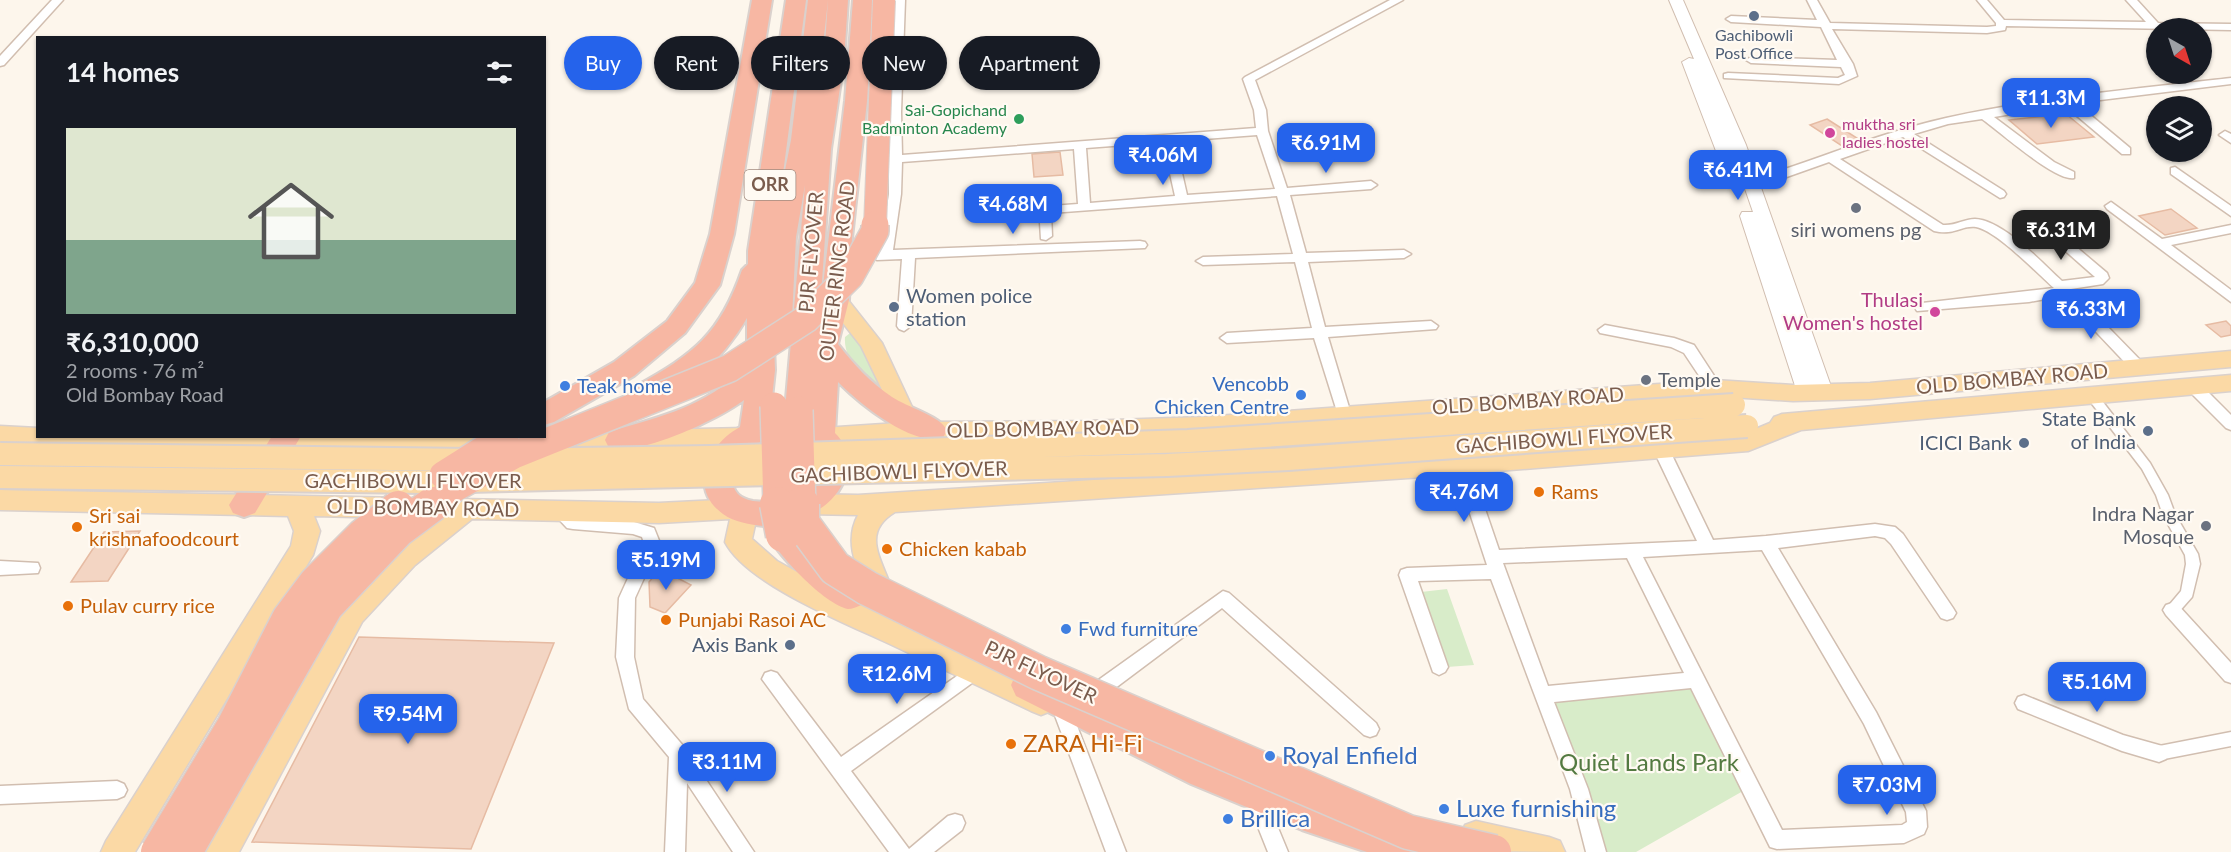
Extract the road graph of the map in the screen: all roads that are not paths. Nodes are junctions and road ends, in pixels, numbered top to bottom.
1 (58, 0) edge
2 (762, 0) edge
3 (796, 0) edge
4 (818, 0) edge
5 (838, 0) edge
6 (863, 0) edge
7 (884, 0) edge
8 (900, 0) edge
9 (1398, 0) edge
10 (1663, 0) edge
11 (1676, 0) edge
12 (1812, 0) edge
13 (1982, 0) edge
14 (2131, 0) edge
15 (2148, 18) edge
16 (1731, 20) dead end
17 (2001, 23) junction
18 (1825, 25) junction
19 (2146, 26) edge
20 (2212, 27) edge
21 (2231, 27) edge
22 (1751, 60) dead end
23 (0, 63) edge
24 (1847, 64) junction
25 (1728, 76) dead end
26 (2231, 81) edge
27 (2066, 100) junction
28 (1983, 114) junction
29 (1262, 131) junction
30 (1904, 133) junction
31 (1080, 144) junction
32 (1171, 151) dead end
33 (2126, 151) dead end
34 (896, 159) junction
35 (1832, 159) junction
36 (2175, 171) dead end
37 (2070, 175) dead end
38 (1743, 182) junction
39 (1371, 185) dead end
40 (1044, 190) dead end
41 (1283, 192) junction
42 (2000, 194) dead end
43 (1182, 200) junction
44 (2110, 206) dead end
45 (1084, 207) junction
46 (1045, 210) junction
47 (2231, 212) edge
48 (2043, 226) dead end
49 (2231, 229) edge
50 (1047, 236) dead end
51 (2161, 243) junction
52 (1140, 245) dead end
53 (760, 251) junction
54 (909, 254) junction
55 (1404, 254) dead end
56 (886, 255) junction
57 (1302, 258) junction
58 (1203, 261) dead end
59 (838, 262) junction
60 (2062, 288) junction
61 (2231, 297) edge
62 (836, 300) junction
63 (1922, 308) dead end
64 (904, 326) dead end
65 (1431, 326) dead end
66 (1605, 330) dead end
67 (1320, 333) junction
68 (1227, 338) dead end
69 (824, 345) junction
70 (2231, 359) edge
71 (2139, 368) junction
72 (761, 370) junction
73 (2231, 383) edge
74 (1809, 386) junction
75 (2194, 387) junction
76 (1715, 388) junction
77 (2092, 396) junction
78 (546, 414) edge
79 (1344, 414) junction
80 (1740, 415) junction
81 (1797, 422) junction
82 (546, 424) edge
83 (2231, 424) edge
84 (920, 425) junction
85 (1085, 430) junction
86 (0, 435) edge
87 (36, 435) edge
88 (750, 435) junction
89 (822, 436) junction
90 (286, 438) edge
91 (501, 438) edge
92 (619, 440) junction
93 (1661, 449) junction
94 (0, 454) edge
95 (1462, 465) junction
96 (0, 477) edge
97 (1092, 488) junction
98 (0, 500) edge
99 (890, 503) junction
100 (244, 505) junction
101 (804, 505) junction
102 (297, 506) junction
103 (468, 508) junction
104 (741, 510) junction
105 (559, 511) junction
106 (1766, 543) junction
107 (1708, 547) junction
108 (1632, 551) junction
109 (1495, 564) junction
110 (0, 568) edge
111 (32, 568) dead end
112 (875, 579) junction
113 (2172, 609) joint
114 (1947, 613) dead end
115 (1439, 667) dead end
116 (977, 670) junction
117 (2231, 675) edge
118 (771, 679) dead end
119 (1696, 680) junction
120 (1096, 692) junction
121 (1542, 695) junction
122 (2024, 703) dead end
123 (1063, 713) junction
124 (1370, 729) dead end
125 (2231, 739) edge
126 (2159, 753) joint
127 (678, 754) junction
128 (839, 769) junction
129 (117, 790) dead end
130 (0, 795) edge
131 (1262, 812) junction
132 (955, 823) dead end
133 (117, 852) edge
134 (158, 852) edge
135 (185, 852) edge
136 (222, 852) edge
137 (675, 852) edge
138 (744, 852) edge
139 (901, 852) edge
140 (918, 852) edge
141 (1116, 852) edge
142 (1278, 852) edge
143 (1382, 852) edge
144 (1424, 852) edge
145 (1494, 852) edge
146 (1549, 852) edge
147 (1596, 852) edge

1 - 23 street
2 - 78 highway
3 - 53 highway, ORR
4 - 144 highway, PJR FLYOVER, bridge
5 - 145 highway, PJR FLYOVER, bridge
6 - 59 highway, OUTER RING ROAD
7 - 135 highway, bridge
8 - 34 street
9 - 29 street
10 - 38 street
11 - 38 street
12 - 18 street
13 - 17 street
14 - 15 street
16 - 18 street
17 - 18 street
17 - 19 street
18 - 24 street
20 - 21 street
22 - 24 street
24 - 25 street
26 - 27 street
27 - 28 street
27 - 33 street
28 - 30 street
28 - 37 street
29 - 31 street
29 - 41 street
30 - 35 street
30 - 42 street
31 - 34 street
31 - 45 street
32 - 43 street
34 - 56 street
35 - 38 street
35 - 60 street
36 - 47 street
38 - 74 street
39 - 41 street
40 - 46 street
41 - 43 street
41 - 57 street
43 - 45 street
44 - 51 street
45 - 46 street
46 - 50 street
48 - 60 street
49 - 51 street
51 - 61 street
52 - 54 street
53 - 72 highway, ORR
53 - 82 highway
54 - 56 street
54 - 64 street
55 - 57 street
56 - 59 street
57 - 58 street
57 - 67 street
59 - 62 highway, OUTER RING ROAD
60 - 63 street
60 - 71 street
62 - 69 highway, OUTER RING ROAD
62 - 84 main road
65 - 67 street
66 - 76 street
67 - 68 street
67 - 79 street
69 - 84 highway
69 - 89 highway, OUTER RING ROAD
70 - 71 main road, OLD BOMBAY ROAD
71 - 74 main road, OLD BOMBAY ROAD
72 - 88 highway, ORR
72 - 92 highway
73 - 75 main road, GACHIBOWLI FLYOVER
74 - 76 main road, OLD BOMBAY ROAD
74 - 80 main road, GACHIBOWLI FLYOVER
75 - 77 main road, GACHIBOWLI FLYOVER
75 - 83 street
76 - 79 main road, OLD BOMBAY ROAD
77 - 81 main road, GACHIBOWLI FLYOVER
77 - 113 street
79 - 85 main road, OLD BOMBAY ROAD
80 - 81 main road, GACHIBOWLI FLYOVER
80 - 94 main road, GACHIBOWLI FLYOVER, bridge
80 - 96 main road, GACHIBOWLI FLYOVER, bridge
81 - 93 main road
84 - 85 main road, OLD BOMBAY ROAD
84 - 89 main road, OLD BOMBAY ROAD
85 - 97 main road
86 - 87 main road
88 - 89 highway
88 - 92 main road
88 - 104 highway
89 - 101 highway
90 - 92 main road
90 - 100 highway
91 - 134 highway, bridge
93 - 95 main road
93 - 107 street
95 - 97 main road
95 - 109 street
97 - 99 main road
98 - 100 main road, OLD BOMBAY ROAD
99 - 101 main road
99 - 112 main road
100 - 102 main road, OLD BOMBAY ROAD
101 - 104 highway
101 - 112 main road
102 - 103 main road, OLD BOMBAY ROAD
102 - 133 main road
103 - 105 main road, OLD BOMBAY ROAD
103 - 136 main road
104 - 105 main road, OLD BOMBAY ROAD
104 - 116 main road
105 - 127 street
106 - 107 street
106 - 114 street
106 - 119 street
107 - 108 street
108 - 109 street
108 - 119 street
109 - 115 street
109 - 121 street
110 - 111 street
112 - 120 main road
113 - 117 street
116 - 123 main road
116 - 128 street
118 - 128 street
119 - 121 street
120 - 124 street
120 - 146 main road
121 - 147 street
122 - 126 street
123 - 131 main road
123 - 141 street
125 - 126 street
127 - 137 street
127 - 138 street
128 - 139 street
129 - 130 street
131 - 142 street
131 - 143 main road
132 - 140 street

